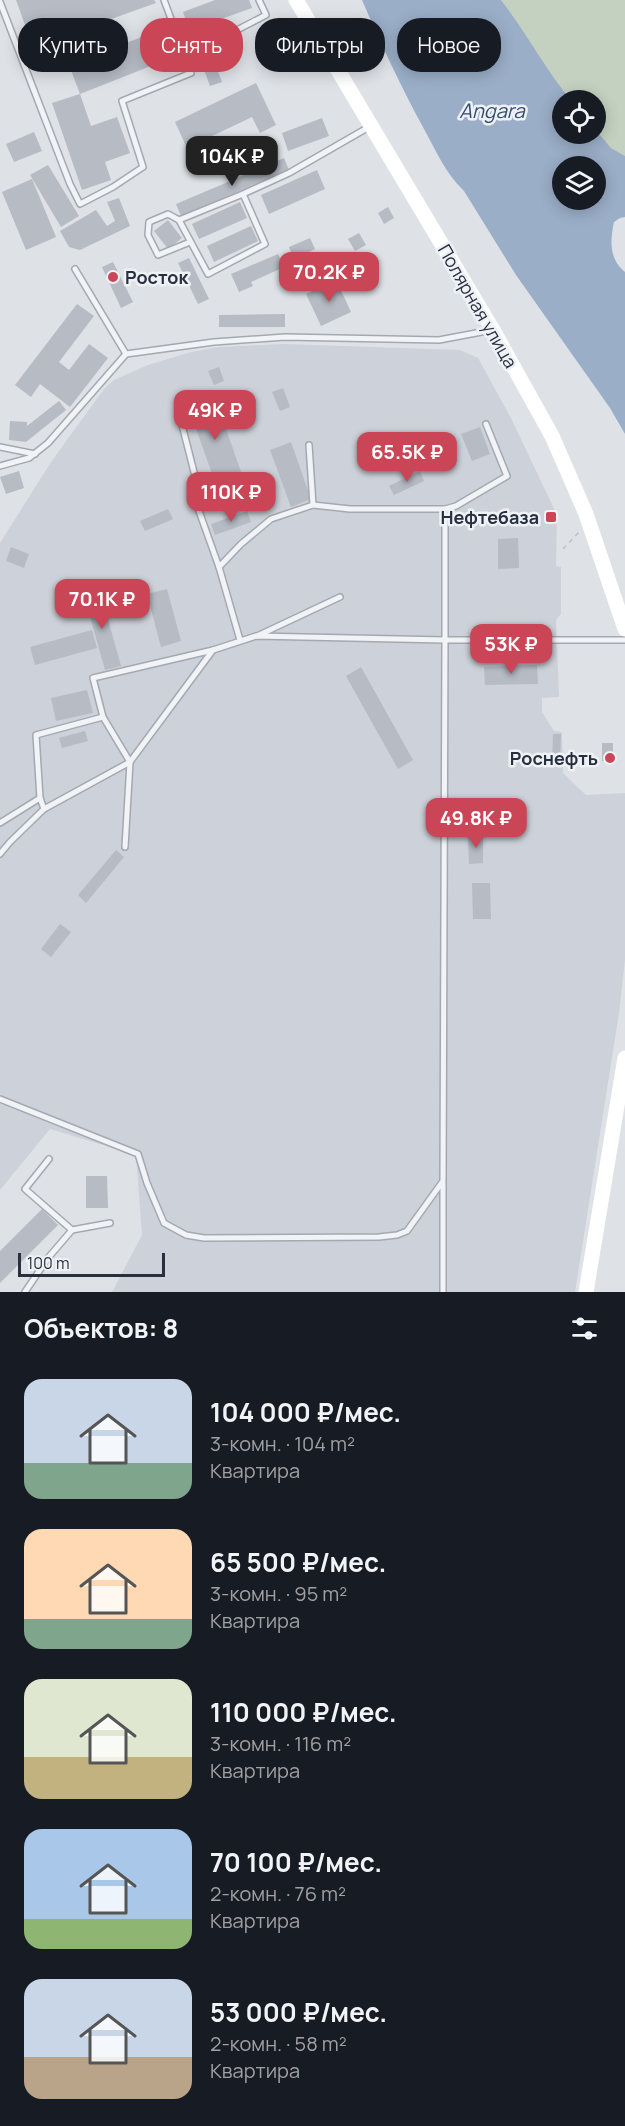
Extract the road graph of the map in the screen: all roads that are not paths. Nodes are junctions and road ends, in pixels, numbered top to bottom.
1 (164, 0) edge
2 (259, 0) edge
3 (296, 0) edge
4 (0, 2) edge
5 (243, 27) edge
6 (370, 126) junction
7 (243, 194) junction
8 (179, 220) junction
9 (190, 242) junction
10 (75, 269) dead end
11 (493, 330) junction
12 (126, 354) junction
13 (180, 417) dead end
14 (486, 424) dead end
15 (309, 445) dead end
16 (0, 447) edge
17 (35, 454) junction
18 (0, 466) edge
19 (312, 505) junction
20 (445, 509) junction
21 (219, 567) junction
22 (340, 597) dead end
23 (625, 629) edge
24 (256, 636) junction
25 (240, 640) junction
26 (445, 640) junction
27 (625, 640) edge
28 (213, 650) junction
29 (103, 717) junction
30 (130, 762) junction
31 (40, 798) junction
32 (44, 809) junction
33 (0, 823) edge
34 (125, 847) dead end
35 (0, 855) edge
36 (625, 1058) edge
37 (0, 1099) edge
38 (49, 1159) dead end
39 (443, 1181) junction
40 (110, 1223) dead end
41 (72, 1230) junction
42 (25, 1292) edge
43 (443, 1292) edge
44 (586, 1292) edge

1 - 4 lane
2 - 5 lane
3 - 6 main road, Полярная улица
6 - 7 lane
6 - 11 main road, Полярная улица
7 - 8 lane
7 - 9 lane
8 - 9 lane
8 - 9 lane
10 - 12 lane
11 - 12 lane
11 - 23 main road, Полярная улица
12 - 17 lane
13 - 21 lane
14 - 20 lane
15 - 19 lane
16 - 17 lane
17 - 18 lane
19 - 20 lane
19 - 21 lane
20 - 26 lane
21 - 25 lane
22 - 24 lane
24 - 25 lane
24 - 26 lane
25 - 28 lane
26 - 27 lane
26 - 39 lane
28 - 29 lane
28 - 30 lane
29 - 30 lane
29 - 31 lane
30 - 32 lane
30 - 34 lane
31 - 32 lane
31 - 33 lane
32 - 35 lane
36 - 44 main road
37 - 39 lane
38 - 41 lane
39 - 43 lane
40 - 41 lane
41 - 42 lane

